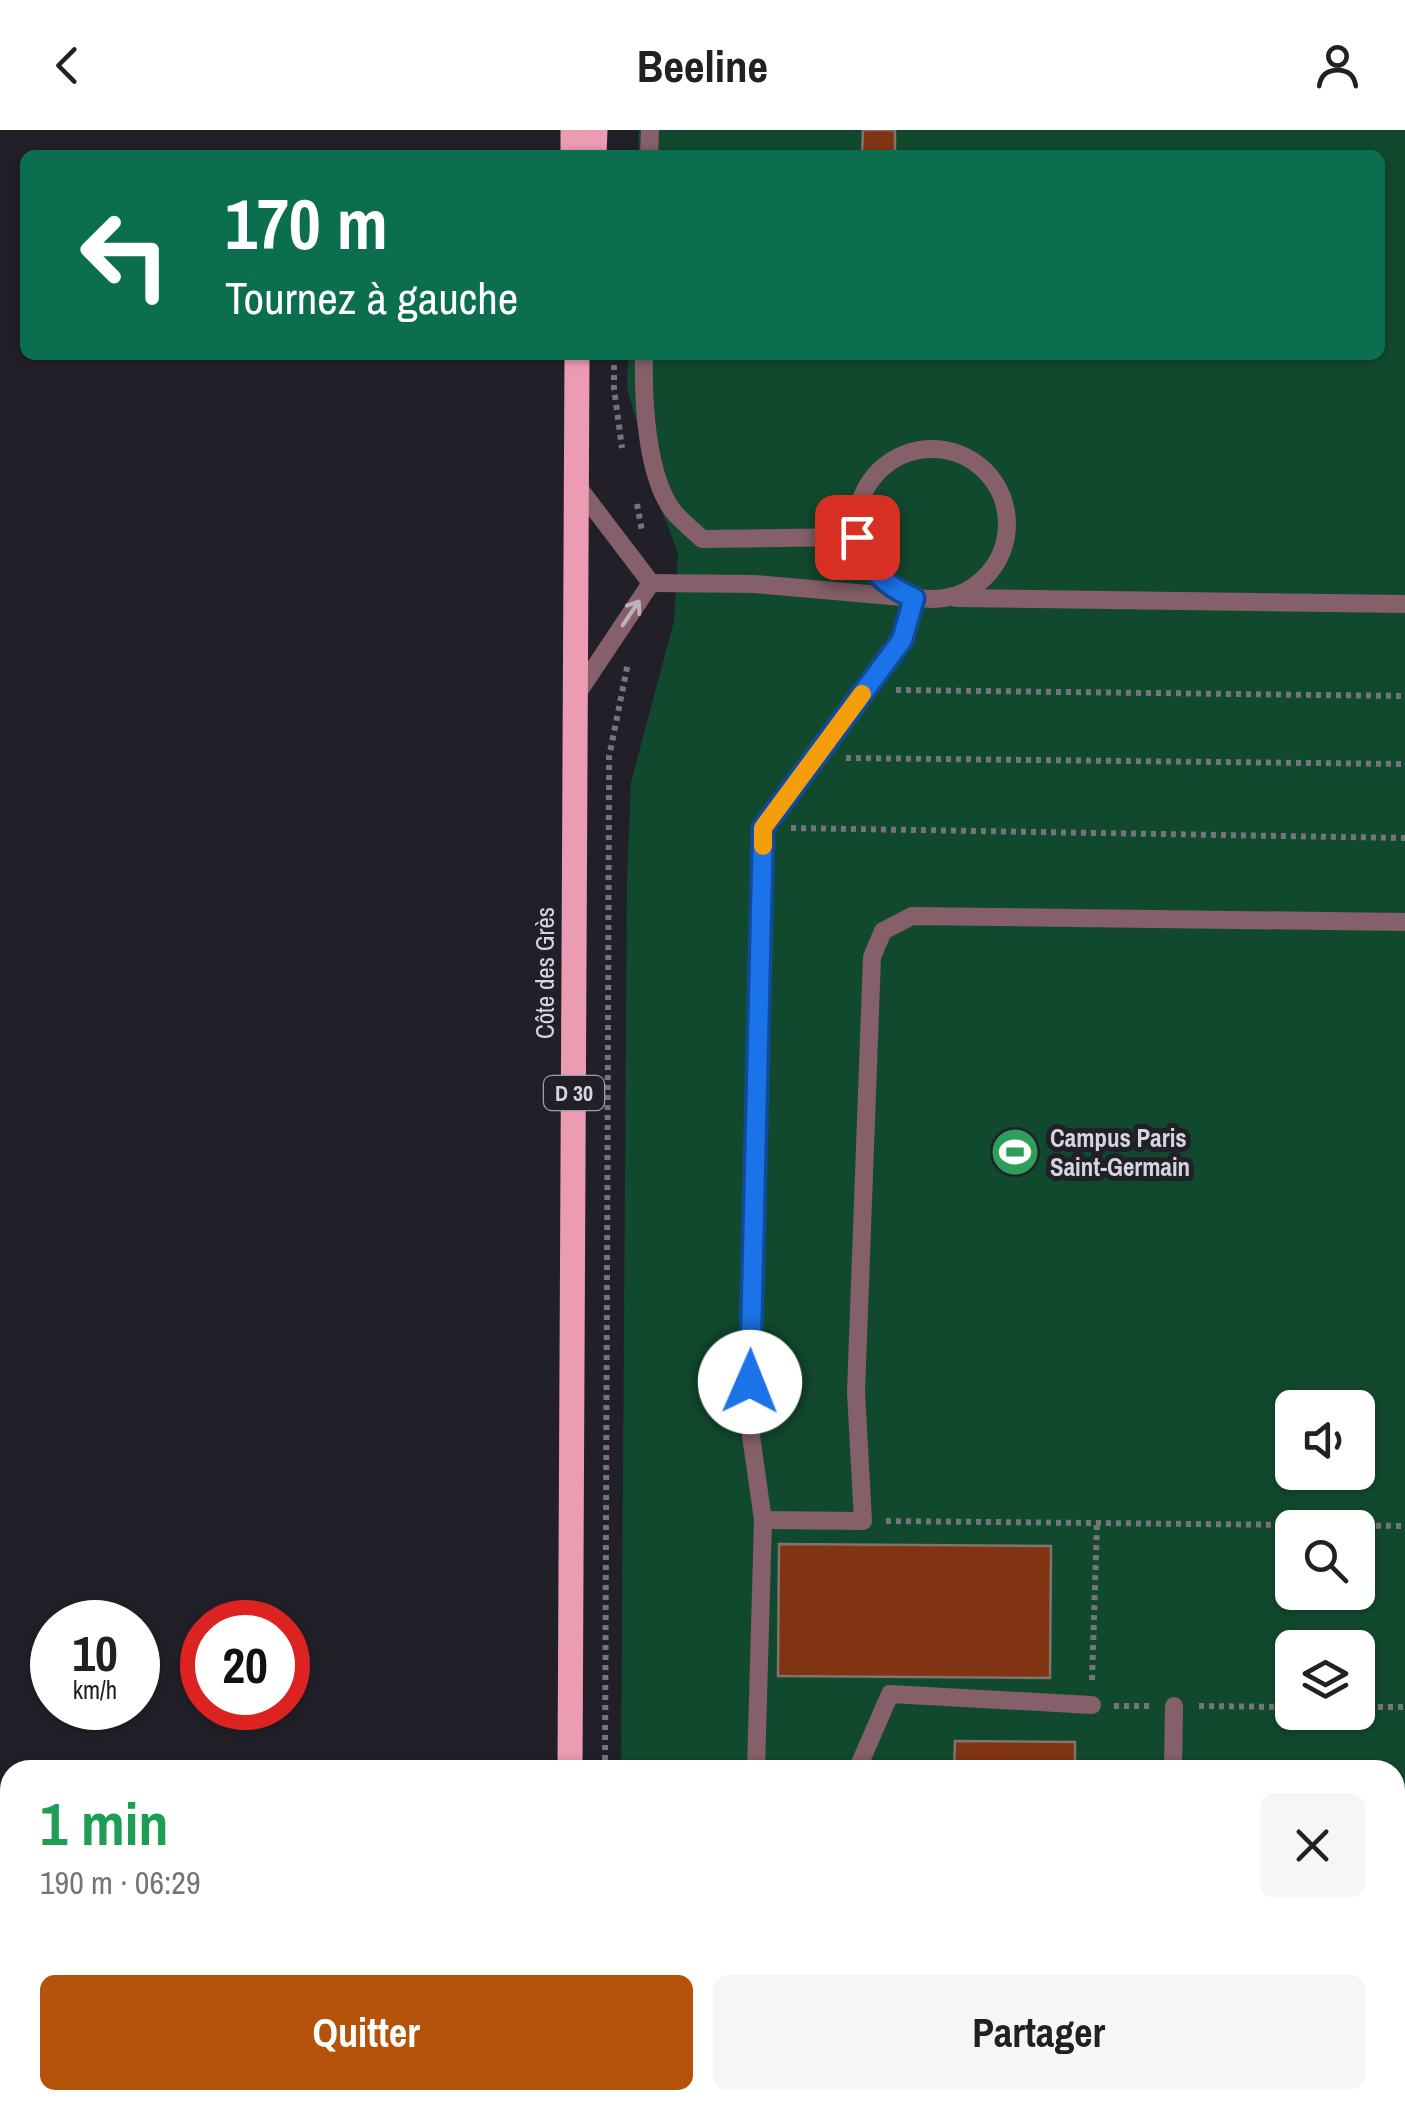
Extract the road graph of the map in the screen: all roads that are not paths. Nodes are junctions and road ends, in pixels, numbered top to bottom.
1 (579, 360) edge
2 (644, 360) edge
3 (578, 487) junction
4 (857, 537) junction
5 (651, 582) junction
6 (914, 598) junction
7 (951, 598) junction
8 (1405, 604) edge
9 (577, 694) junction
10 (1405, 922) edge
11 (763, 1520) junction
12 (1092, 1706) dead end
13 (1174, 1706) dead end
14 (570, 1760) edge
15 (756, 1760) edge
16 (861, 1760) edge
17 (1173, 1760) edge

1 - 3 main road, Côte des Grès / D 30
2 - 4 lane
3 - 5 lane
3 - 9 main road, Côte des Grès / D 30
4 - 6 lane
4 - 7 lane
5 - 6 lane
9 -> 5 lane
6 - 7 lane
6 - 11 lane
7 - 8 lane
9 - 14 main road, Côte des Grès / D 30
10 - 11 lane
11 - 15 lane
12 - 16 lane
13 - 17 lane

